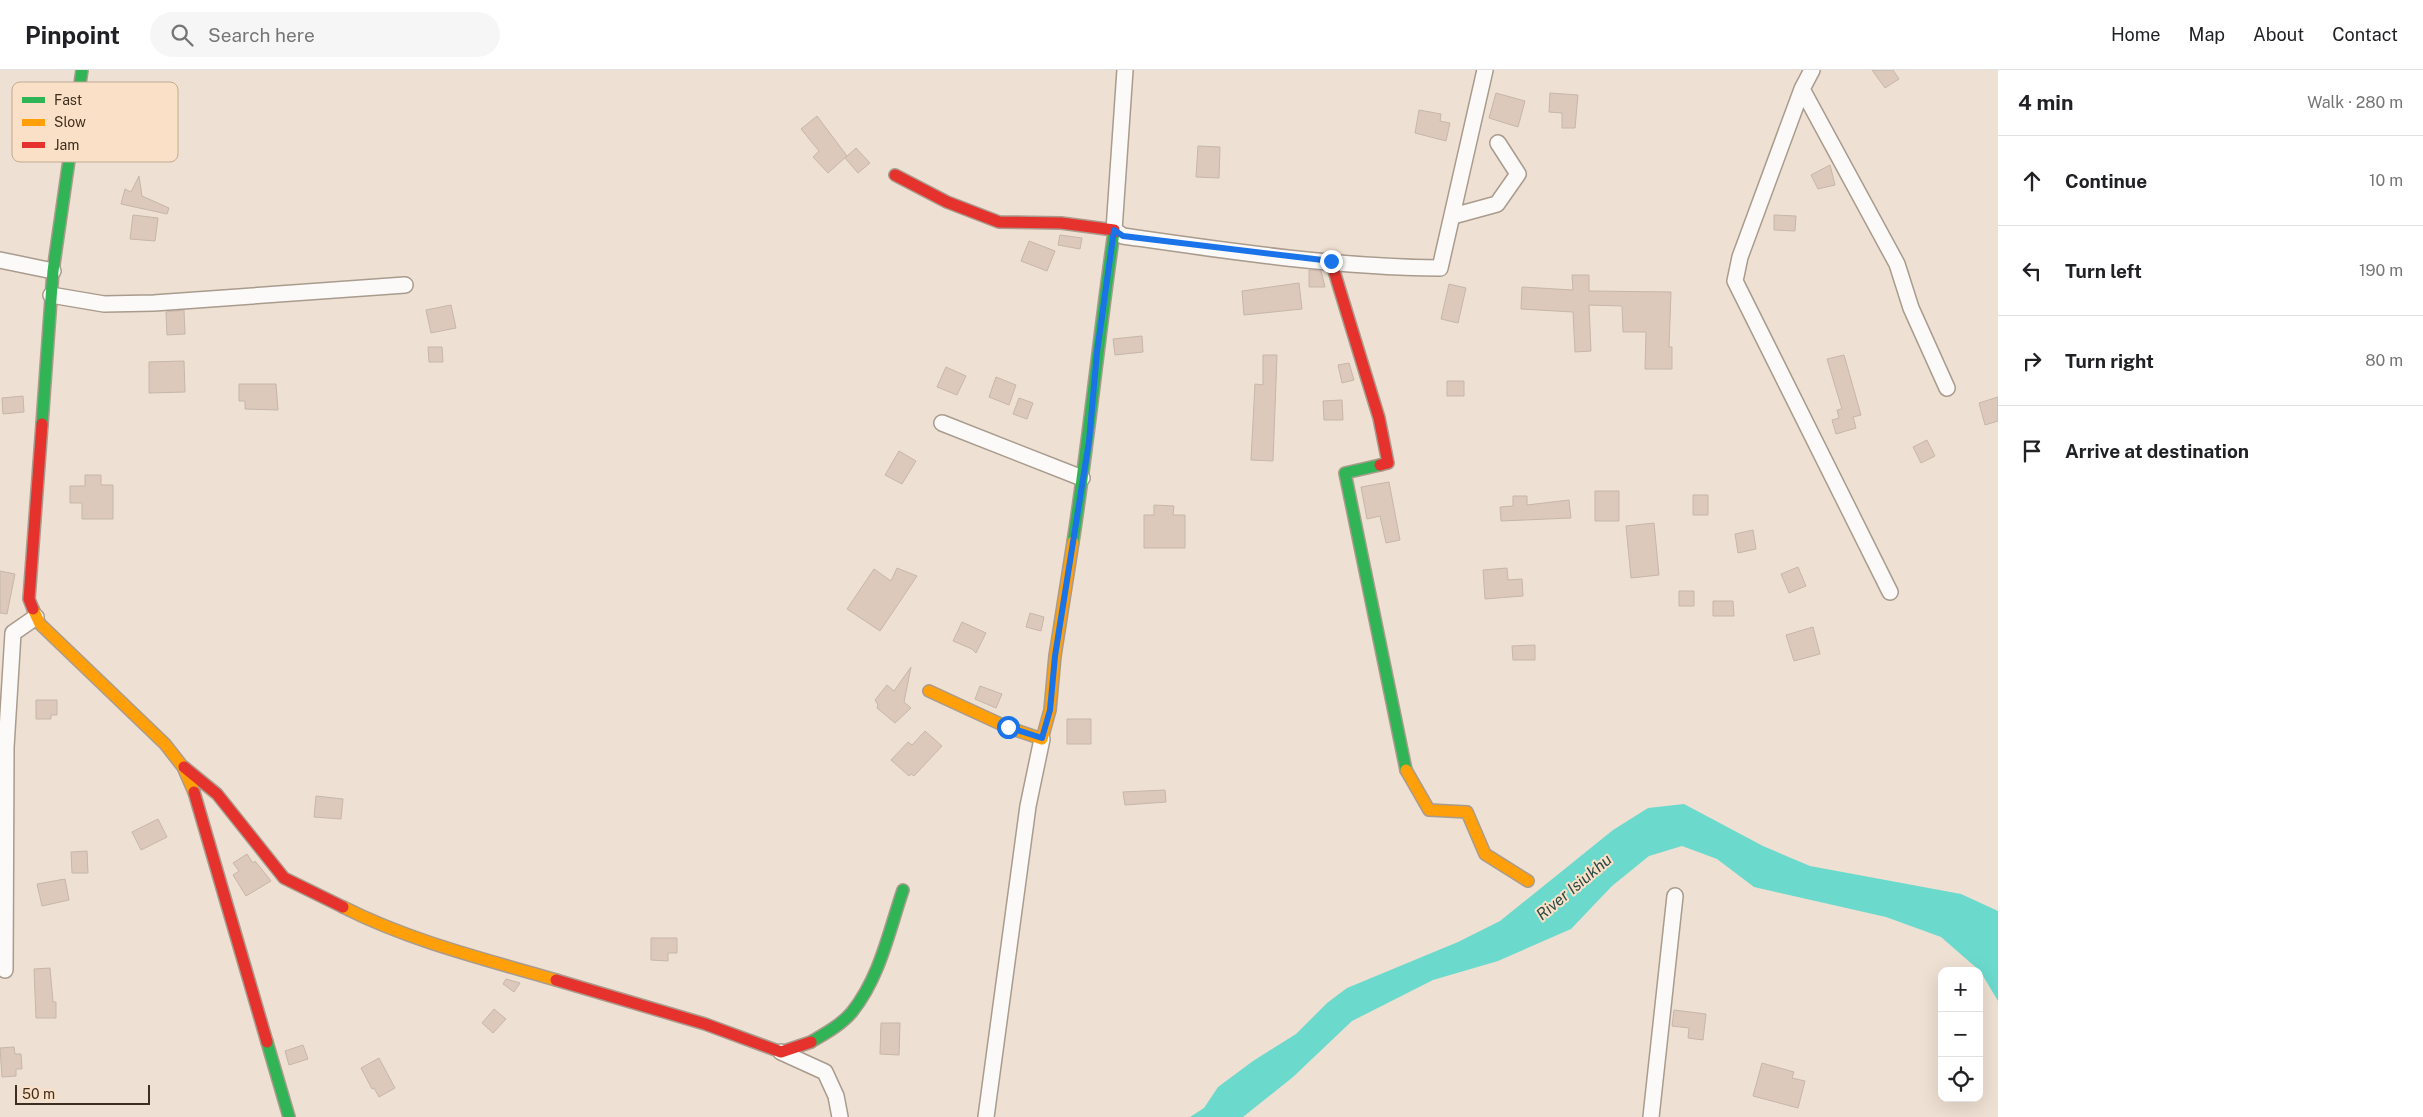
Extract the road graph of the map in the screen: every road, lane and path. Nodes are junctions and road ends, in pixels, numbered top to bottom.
1 (1125, 70) edge
2 (1485, 70) edge
3 (1812, 70) edge
4 (1802, 89) junction
5 (1498, 143) dead end
6 (69, 162) edge
7 (895, 175) dead end
8 (1453, 216) junction
9 (1114, 230) junction
10 (0, 260) edge
11 (1331, 261) junction
12 (53, 271) junction
13 (405, 285) dead end
14 (51, 295) junction
15 (1947, 388) dead end
16 (942, 423) dead end
17 (1082, 478) junction
18 (1890, 592) dead end
19 (36, 617) junction
20 (929, 691) dead end
21 (1042, 738) junction
22 (183, 766) junction
23 (1528, 881) dead end
24 (903, 890) dead end
25 (1675, 896) dead end
26 (5, 970) dead end
27 (781, 1052) junction
28 (289, 1117) edge
29 (840, 1117) edge
30 (986, 1117) edge
31 (1651, 1117) edge

1 - 9 street
2 - 8 street
3 - 4 street
4 - 15 street
4 - 18 street
5 - 8 street
6 - 12 street
7 - 9 street
8 - 11 street
9 - 11 street
9 - 17 street
10 - 12 street
11 - 23 street
12 - 14 street
13 - 14 street
14 - 19 street
16 - 17 street
17 - 21 street
19 - 22 street
19 - 26 street
20 - 21 street
21 - 30 street
22 - 27 street
22 - 28 street
24 - 27 street
25 - 31 street
27 - 29 street

